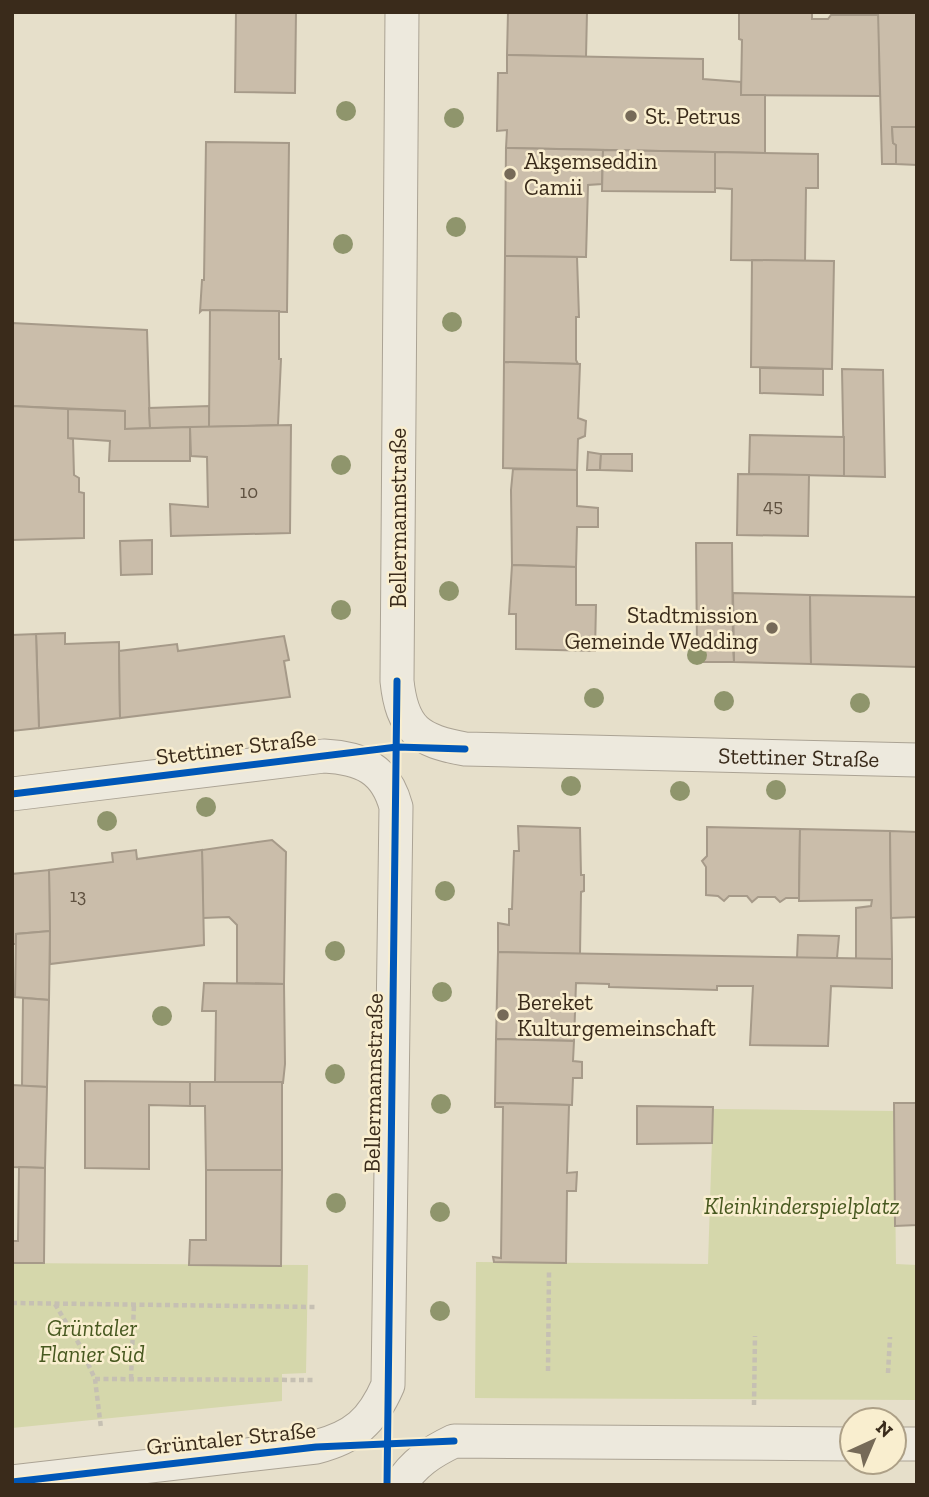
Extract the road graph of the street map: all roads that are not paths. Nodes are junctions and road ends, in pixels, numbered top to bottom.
1 (402, 12) edge
2 (465, 749) joint
3 (917, 760) edge
4 (12, 794) edge
5 (396, 807) joint
6 (388, 1385) joint
7 (838, 1444) edge
8 (12, 1482) edge
9 (400, 1485) edge

1 - 2 street, Bellermannstraße
2 - 3 street, Stettiner Straße
4 - 5 street, Stettiner Straße
5 - 6 street, Bellermannstraße
6 - 8 street, Grüntaler Straße
7 - 9 street

